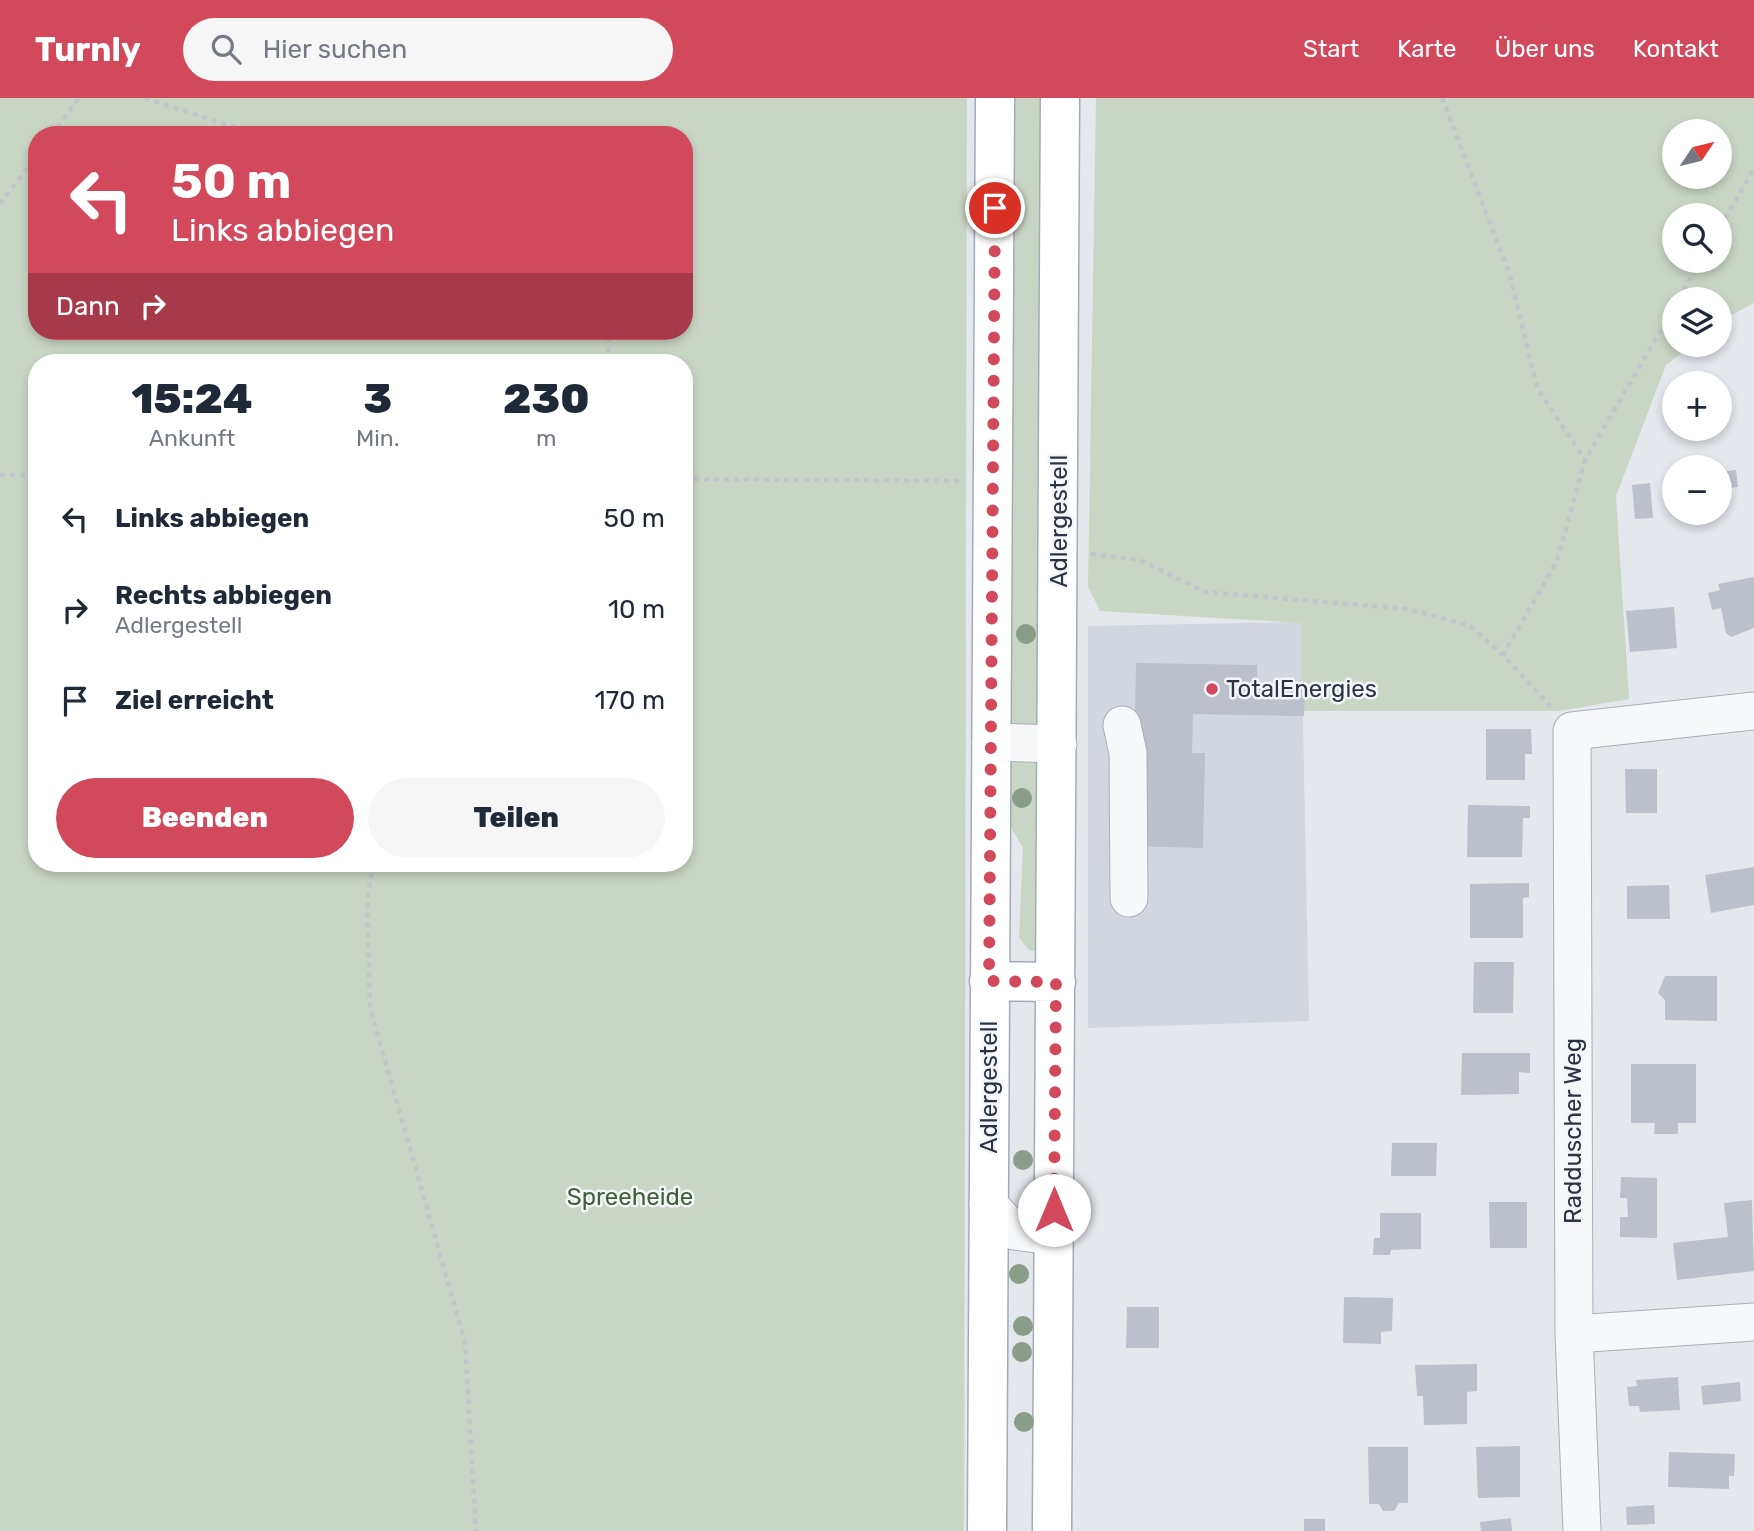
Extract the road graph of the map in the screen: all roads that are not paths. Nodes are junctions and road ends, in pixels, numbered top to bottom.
1 (995, 98) edge
2 (1060, 98) edge
3 (1754, 711) edge
4 (1122, 725) dead end
5 (991, 743) junction
6 (1058, 744) junction
7 (1129, 898) dead end
8 (989, 981) junction
9 (1056, 982) junction
10 (988, 1204) junction
11 (1054, 1236) junction
12 (1754, 1322) edge
13 (1574, 1334) junction
14 (987, 1531) edge
15 (1052, 1531) edge
16 (1582, 1531) edge

1 - 5 main road, Adlergestell
2 - 6 main road, Adlergestell
3 - 13 street, Radduscher Weg
4 - 7 street
5 - 6 street
5 - 8 main road, Adlergestell
6 - 9 main road, Adlergestell
8 - 9 main road
8 - 10 main road, Adlergestell
9 - 11 main road, Adlergestell
10 - 11 street
10 - 14 main road, Adlergestell
11 - 15 main road, Adlergestell
12 - 13 street
13 - 16 street, Radduscher Weg

